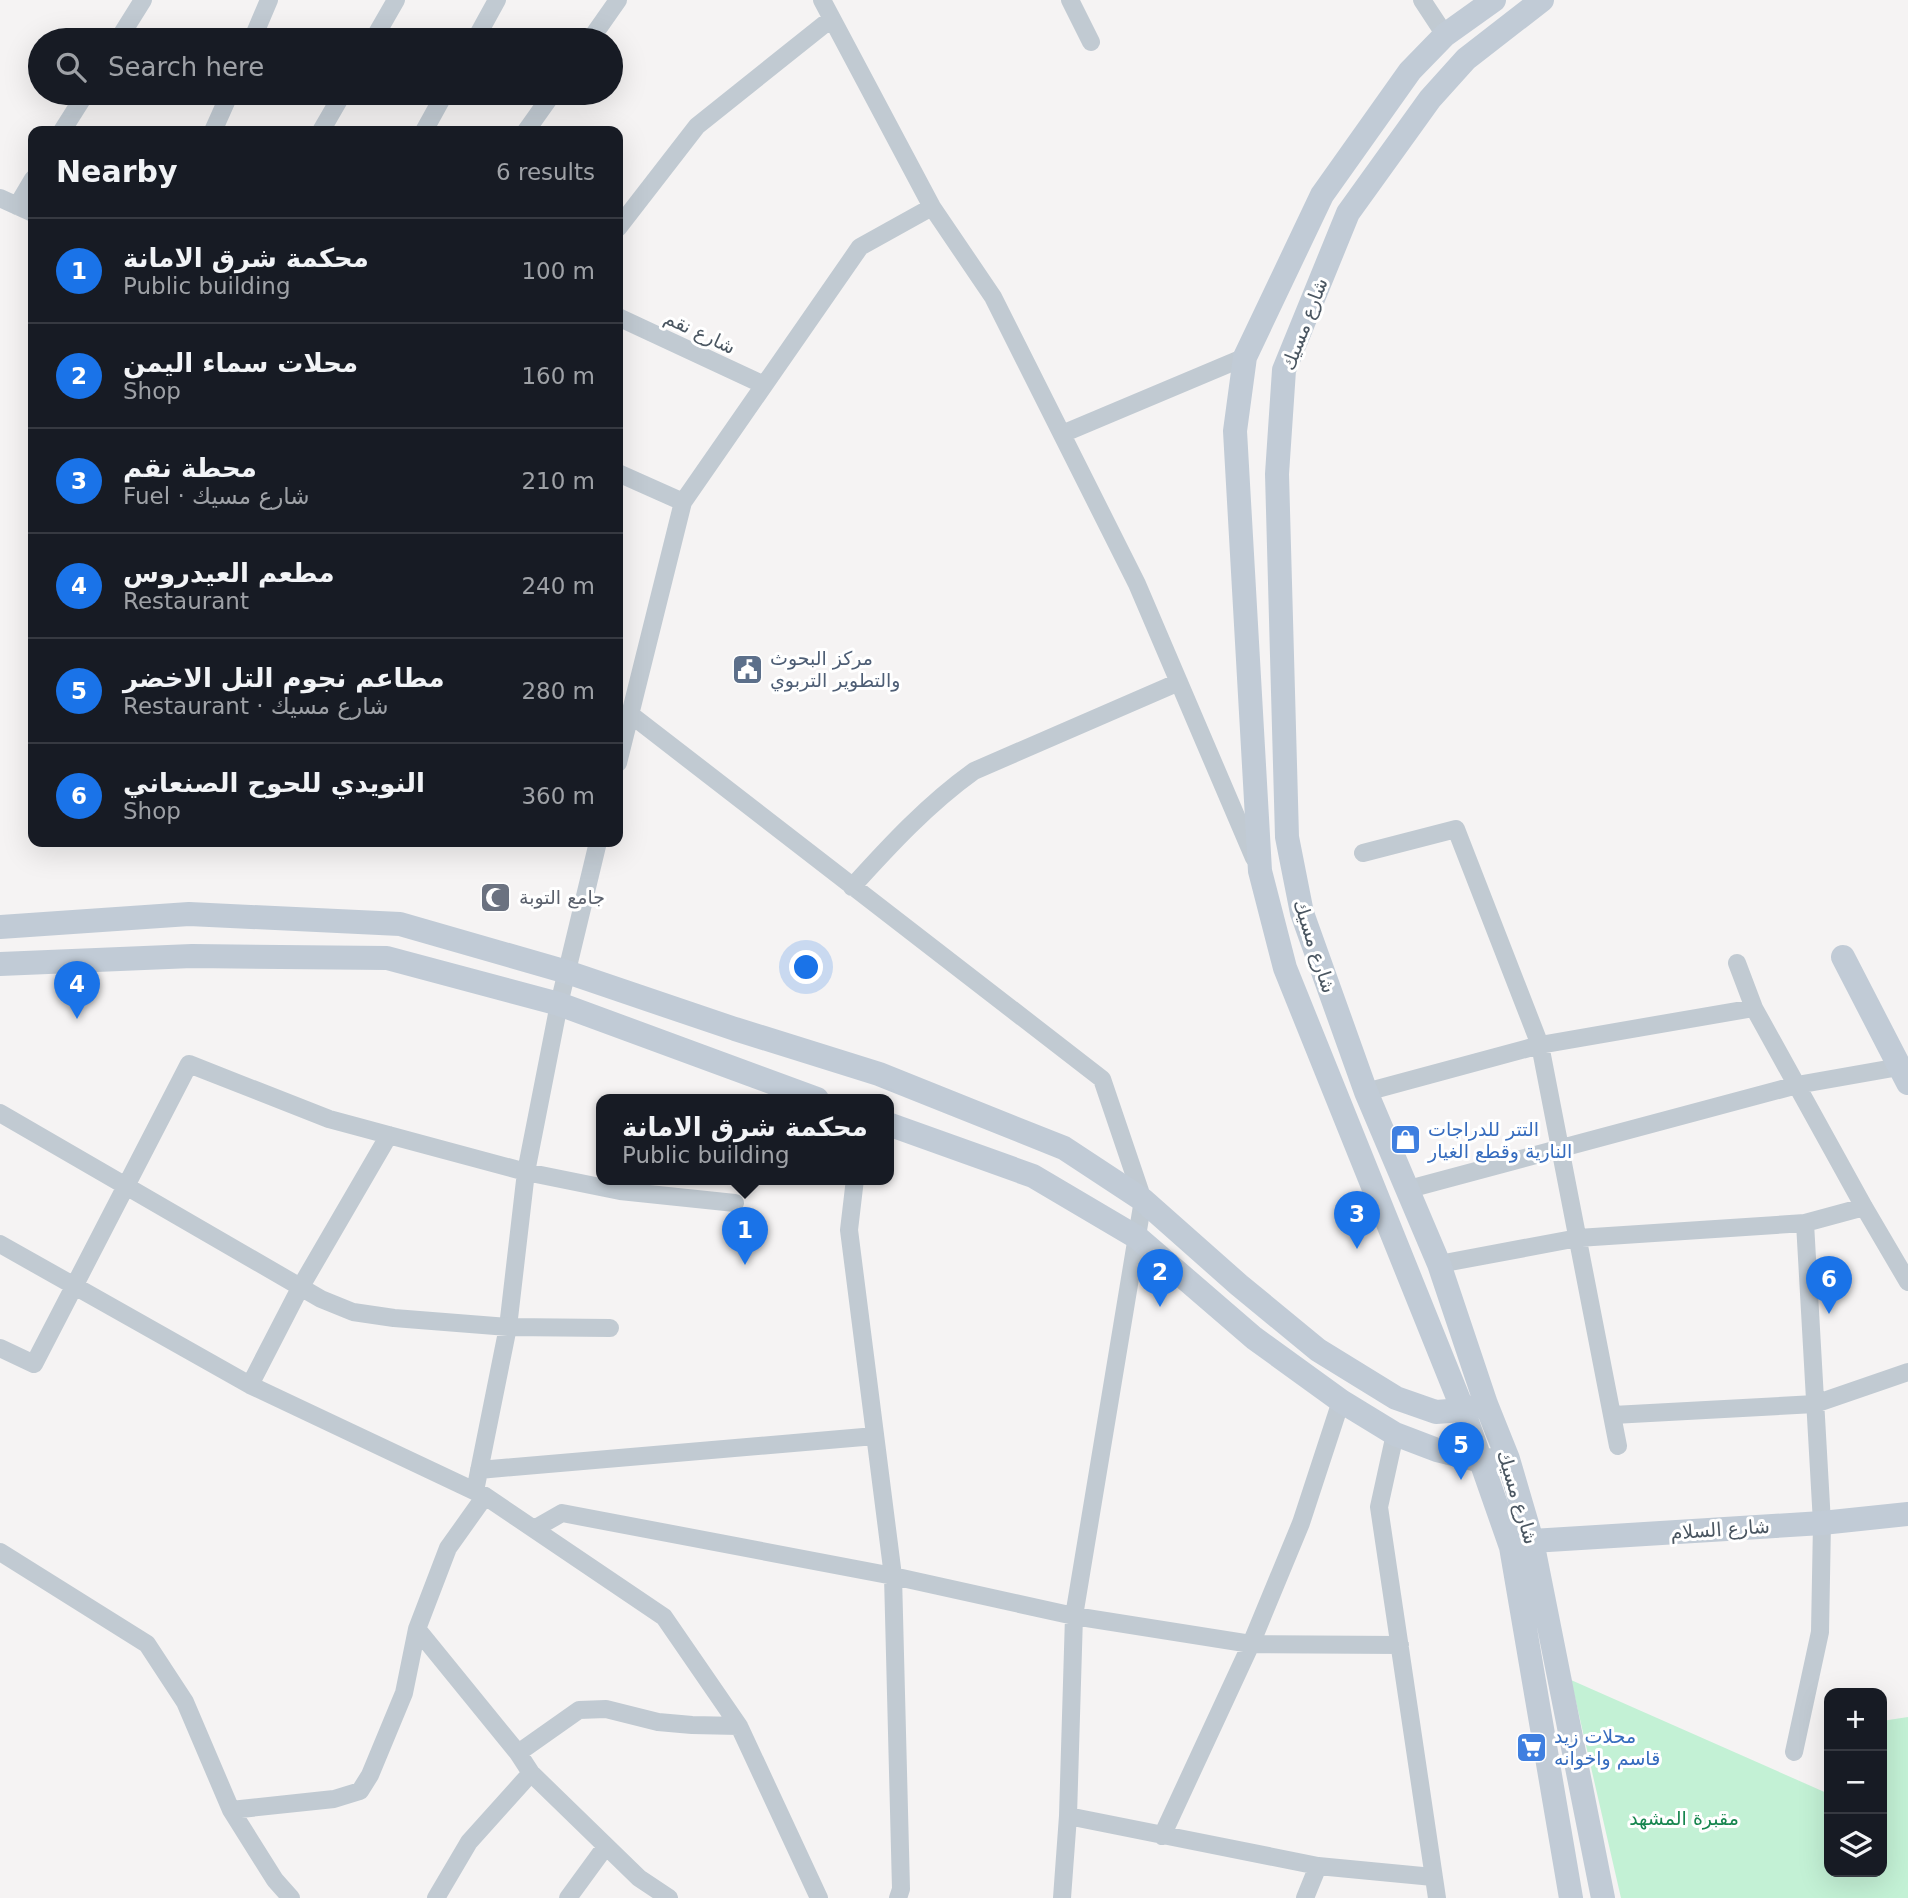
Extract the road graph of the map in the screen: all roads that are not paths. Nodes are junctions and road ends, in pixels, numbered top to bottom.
1 (143, 0) edge
2 (269, 0) edge
3 (396, 0) edge
4 (497, 0) edge
5 (618, 0) edge
6 (822, 0) edge
7 (1070, 0) edge
8 (1422, 0) edge
9 (1494, 0) edge
10 (1542, 0) edge
11 (831, 19) junction
12 (126, 28) edge
13 (257, 28) edge
14 (380, 28) edge
15 (482, 28) edge
16 (598, 28) edge
17 (1445, 35) junction
18 (1091, 42) dead end
19 (78, 105) edge
20 (225, 105) edge
21 (336, 105) edge
22 (438, 105) edge
23 (544, 105) edge
24 (65, 126) edge
25 (216, 126) edge
26 (324, 126) edge
27 (427, 126) edge
28 (530, 126) edge
29 (28, 187) edge
30 (17, 206) edge
31 (932, 207) junction
32 (623, 222) edge
33 (623, 319) edge
34 (1245, 357) junction
35 (764, 385) junction
36 (1062, 434) junction
37 (623, 475) edge
38 (683, 502) junction
39 (1179, 682) junction
40 (630, 714) junction
41 (623, 743) edge
42 (597, 847) edge
43 (1363, 853) dead end
44 (1260, 871) junction
45 (852, 887) junction
46 (0, 927) edge
47 (1843, 957) dead end
48 (1737, 963) dead end
49 (0, 964) edge
50 (567, 972) junction
51 (559, 1004) junction
52 (1754, 1008) junction
53 (1540, 1045) junction
54 (1903, 1075) edge
55 (1797, 1085) junction
56 (1366, 1093) junction
57 (803, 1094) edge
58 (0, 1113) edge
59 (894, 1126) edge
60 (389, 1135) junction
61 (1559, 1147) junction
62 (526, 1172) junction
63 (854, 1185) edge
64 (125, 1187) junction
65 (1409, 1189) junction
66 (1143, 1200) junction
67 (735, 1203) dead end
68 (1864, 1207) junction
69 (1805, 1223) junction
70 (1138, 1238) junction
71 (1578, 1238) junction
72 (0, 1244) edge
73 (1439, 1264) junction
74 (1908, 1282) edge
75 (73, 1285) junction
76 (300, 1287) junction
77 (508, 1327) junction
78 (610, 1328) dead end
79 (0, 1348) edge
80 (1908, 1372) edge
81 (250, 1384) junction
82 (1341, 1401) junction
83 (1815, 1404) junction
84 (1474, 1407) junction
85 (1613, 1415) junction
86 (1395, 1434) junction
87 (875, 1436) junction
88 (1618, 1446) dead end
89 (1508, 1459) junction
90 (1482, 1461) junction
91 (480, 1470) junction
92 (480, 1493) junction
93 (1908, 1514) edge
94 (1822, 1523) junction
95 (534, 1530) junction
96 (1532, 1541) junction
97 (0, 1552) edge
98 (893, 1576) junction
99 (1074, 1616) junction
100 (417, 1629) junction
101 (1251, 1644) junction
102 (1400, 1645) junction
103 (739, 1726) junction
104 (1794, 1752) dead end
105 (518, 1753) junction
106 (531, 1773) junction
107 (231, 1810) junction
108 (1068, 1816) junction
109 (1161, 1836) junction
110 (606, 1846) junction
111 (1318, 1866) junction
112 (1433, 1877) junction
113 (291, 1898) edge
114 (436, 1898) edge
115 (568, 1898) edge
116 (669, 1898) edge
117 (819, 1898) edge
118 (898, 1898) edge
119 (1062, 1898) edge
120 (1305, 1898) edge
121 (1437, 1898) edge
122 (1571, 1898) edge
123 (1603, 1898) edge

1 - 12 street
2 - 13 street
3 - 14 street
4 - 15 street
5 - 16 street
6 - 11 street
7 - 18 street
8 - 17 street
9 - 17 street, شارع مسيك
10 - 56 street, شارع مسيك
11 - 31 street
11 - 32 street
17 - 34 street, شارع مسيك
19 - 24 street
20 - 25 street
21 - 26 street
22 - 27 street
23 - 28 street
29 - 30 street
31 - 35 street
31 - 36 street
33 - 35 street, شارع نقم
34 - 36 street
34 - 44 street, شارع مسيك
35 - 38 street
36 - 39 street
37 - 38 street
38 - 40 street
39 - 44 street
39 - 45 street
40 - 41 street
40 - 45 street
42 - 50 street
43 - 53 street
44 - 84 street, شارع مسيك
45 - 66 street
46 - 50 street
47 - 54 street
48 - 52 street
49 - 51 street
50 - 51 street
50 - 66 street
51 - 57 street
51 - 62 street
52 - 53 street
52 - 55 street
53 - 56 street
53 - 61 street
54 - 55 street
55 - 61 street
55 - 68 street
56 - 65 street, شارع مسيك
58 - 64 street
59 - 70 street
60 - 62 street
60 - 64 street
60 - 76 street
61 - 65 street
61 - 71 street
62 - 67 street
62 - 77 street
63 - 87 street
64 - 75 street
64 - 76 street
65 - 73 street, شارع مسيك
66 - 70 street
66 - 84 street
68 - 69 street
68 - 74 street
69 - 71 street
69 - 83 street
70 - 82 street
70 - 99 street
71 - 73 street
71 - 85 street
72 - 75 street
73 - 84 street, شارع مسيك
75 - 79 street
75 - 81 street
76 - 77 street
76 - 81 street
77 - 78 street
77 - 91 street
80 - 83 street
81 - 92 street
82 - 86 street
82 - 101 street
83 - 85 street
83 - 94 street
84 - 89 street, شارع مسيك
84 - 90 street, شارع مسيك
85 - 88 street
86 - 90 street
86 - 102 street
87 - 91 street
87 - 98 street
89 - 90 street
89 - 96 street, شارع مسيك
90 - 122 street, شارع مسيك
91 - 92 street
92 - 95 street
92 - 100 street
93 - 94 street, شارع السلام
94 - 96 street, شارع السلام
94 - 104 street
95 - 98 street
95 - 103 street
96 - 123 street, شارع مسيك
97 - 107 street
98 - 99 street
98 - 118 street
99 - 101 street
99 - 108 street
100 - 105 street
100 - 107 street
101 - 102 street
101 - 109 street
102 - 112 street
103 - 105 street
103 - 117 street
105 - 106 street
106 - 110 street
106 - 114 street
107 - 113 street
108 - 109 street
108 - 119 street
109 - 111 street
110 - 115 street
110 - 116 street
111 - 112 street
111 - 120 street
112 - 121 street

